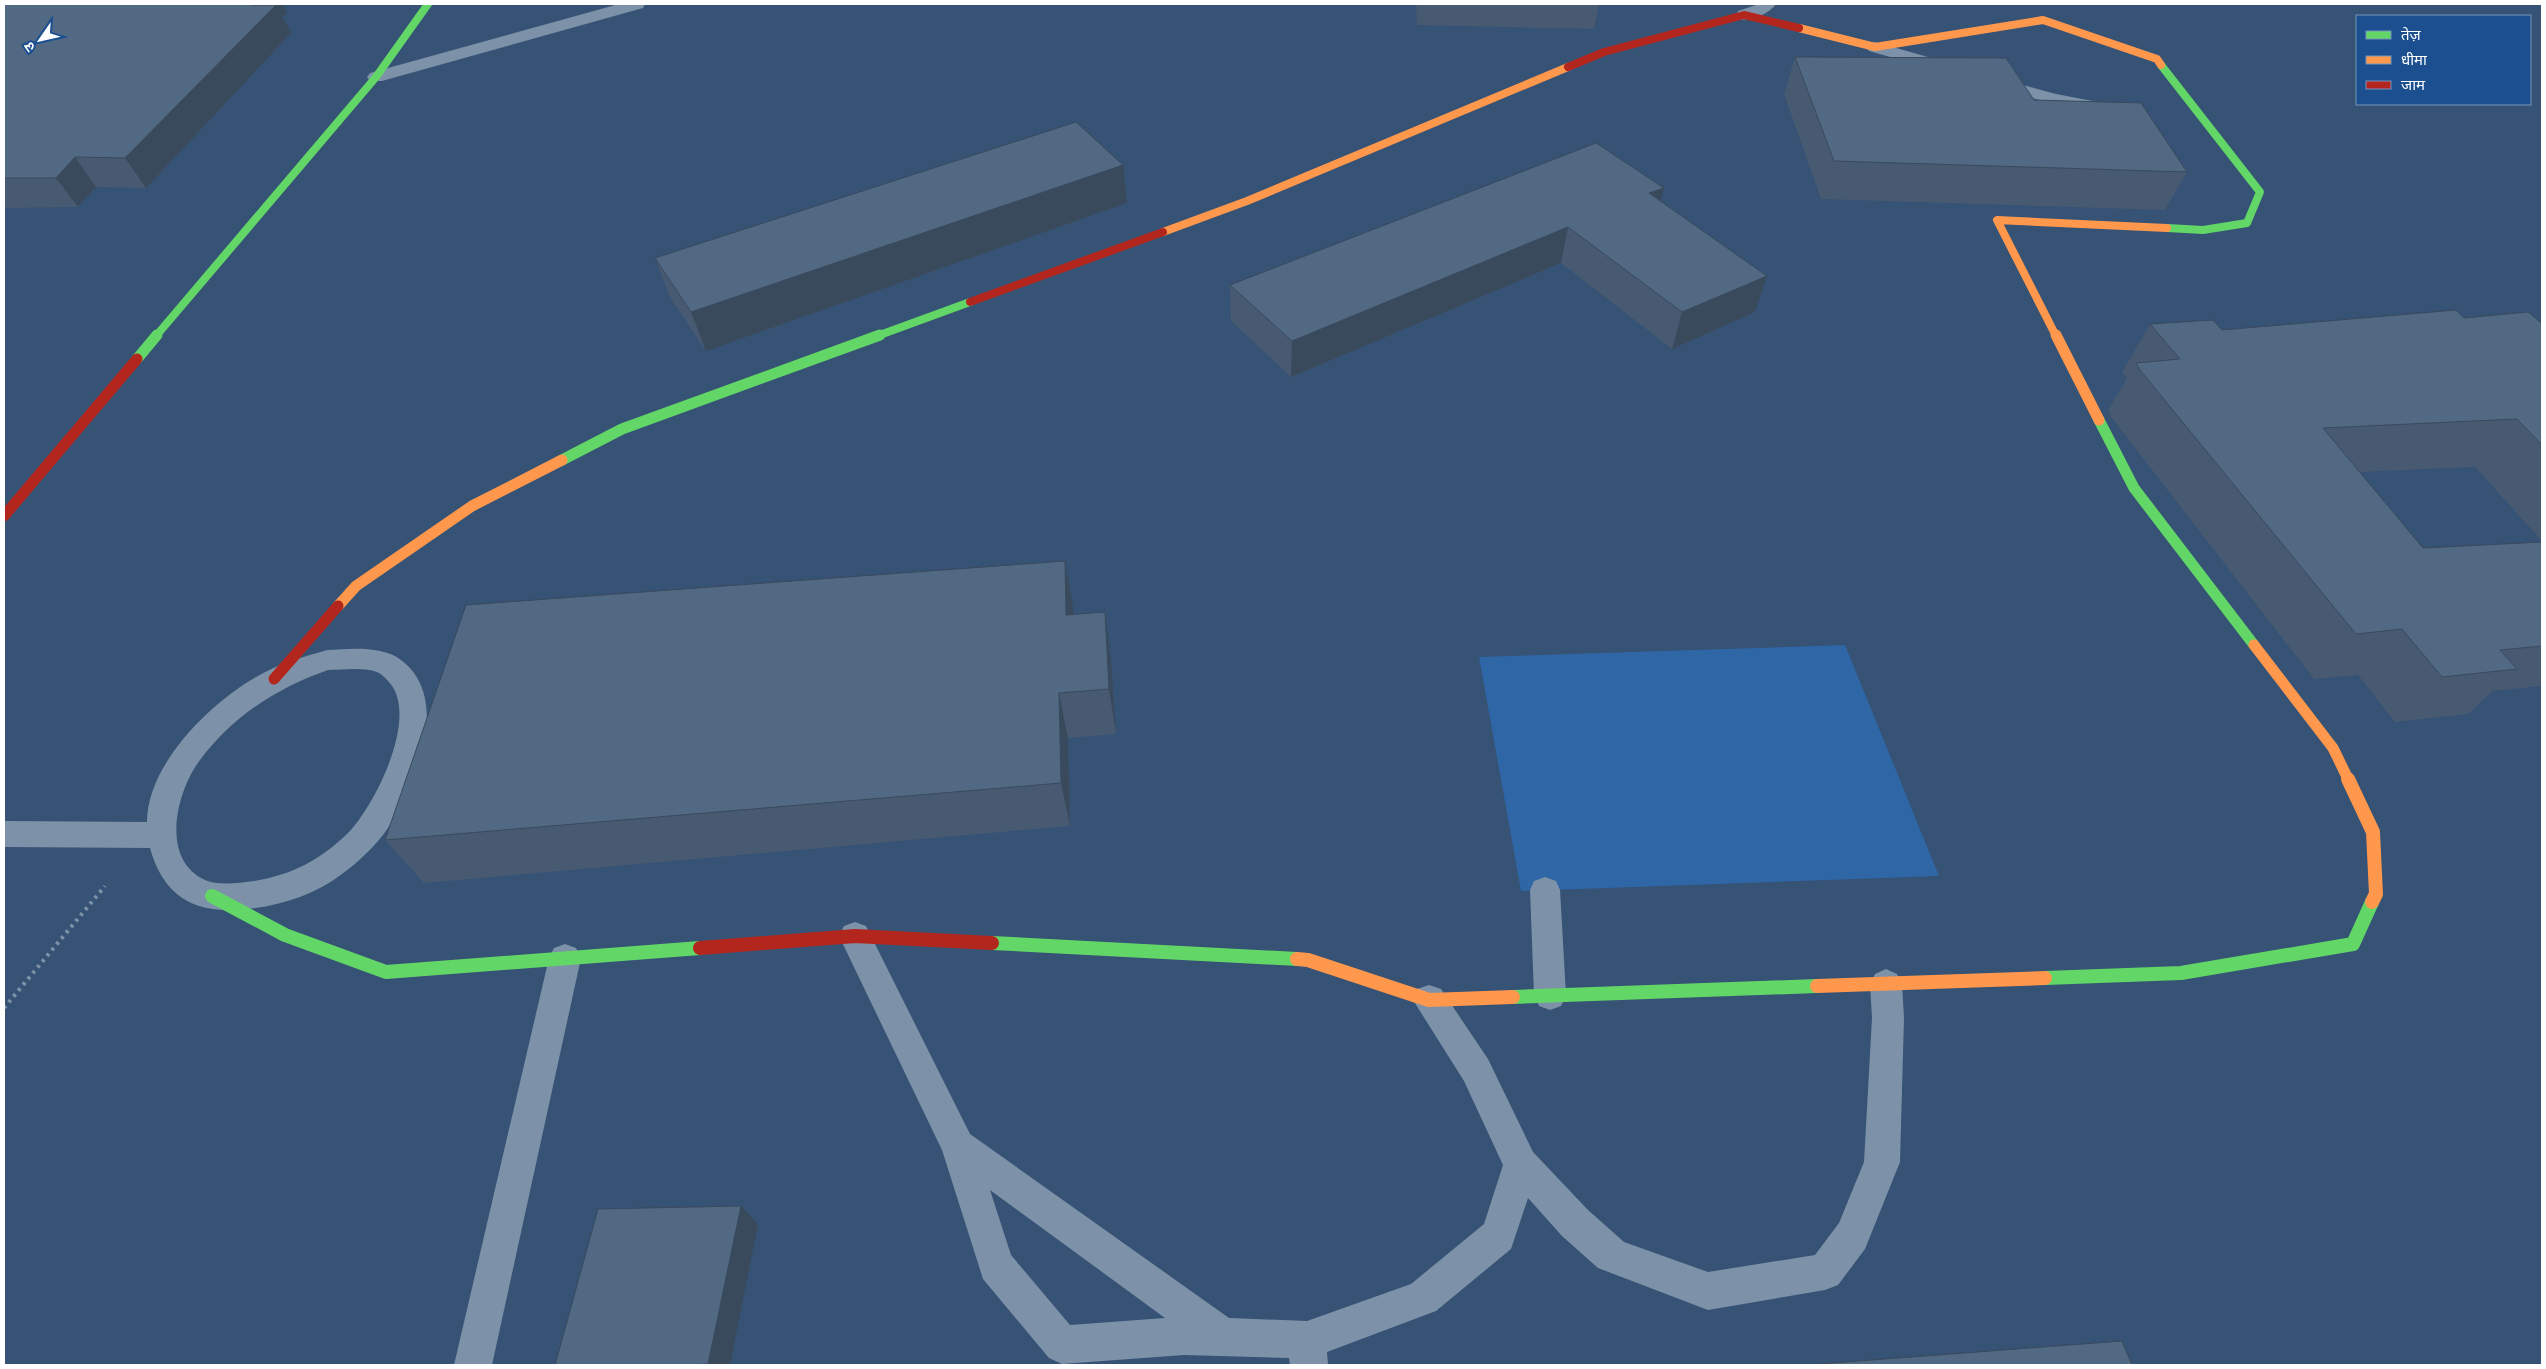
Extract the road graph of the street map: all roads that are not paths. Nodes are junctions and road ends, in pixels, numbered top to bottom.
1 (428, 4) edge
2 (637, 4) edge
3 (1768, 4) edge
4 (1744, 15) junction
5 (1875, 46) junction
6 (376, 77) junction
7 (2101, 108) edge
8 (4, 516) edge
9 (274, 680) junction
10 (4, 834) edge
11 (155, 835) junction
12 (1546, 890) dead end
13 (212, 896) junction
14 (856, 936) junction
15 (565, 958) junction
16 (1886, 984) junction
17 (1550, 995) junction
18 (1429, 1000) junction
19 (958, 1146) junction
20 (1521, 1164) junction
21 (1224, 1338) junction
22 (1308, 1353) edge
23 (473, 1365) edge

1 - 6 street
2 - 6 street
3 - 4 street
4 - 5 street
4 - 9 street
5 - 7 street
5 - 16 street
6 - 8 street
9 - 11 street
9 - 13 street
10 - 11 street
11 - 13 street
12 - 17 street
13 - 15 street
14 - 15 street
14 - 18 street
14 - 19 street
15 - 23 street
16 - 17 street
16 - 20 street
17 - 18 street
18 - 20 street
19 - 21 street
19 - 21 street
20 - 22 street
21 - 22 street

